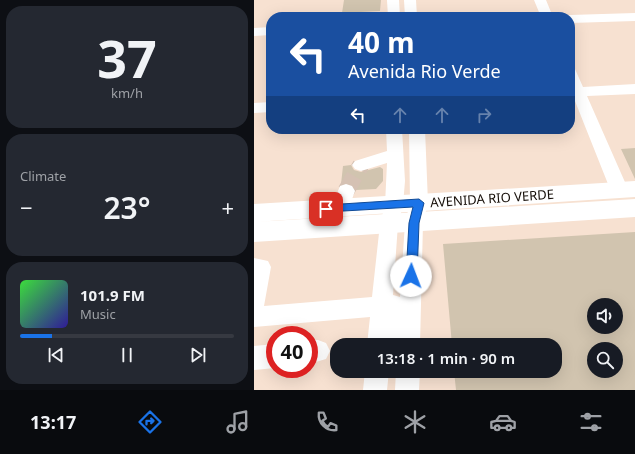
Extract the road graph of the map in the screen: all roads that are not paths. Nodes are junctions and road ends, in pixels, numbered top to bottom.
1 (393, 0) edge
2 (410, 0) edge
3 (540, 0) edge
4 (394, 12) edge
5 (411, 12) edge
6 (545, 12) edge
7 (635, 17) edge
8 (575, 19) edge
9 (266, 31) edge
10 (254, 32) edge
11 (635, 89) edge
12 (575, 92) edge
13 (575, 94) edge
14 (254, 108) edge
15 (266, 108) edge
16 (394, 134) edge
17 (417, 134) edge
18 (395, 154) junction
19 (361, 165) tunnel mouth
20 (627, 189) edge
21 (635, 208) edge
22 (254, 213) edge
23 (416, 213) junction
24 (391, 215) junction
25 (254, 232) edge
26 (381, 305) junction
27 (254, 317) edge
28 (379, 338) edge
29 (395, 338) edge
30 (409, 338) edge
31 (266, 357) edge
32 (254, 358) edge
33 (376, 378) edge
34 (408, 378) edge
35 (375, 390) edge
36 (407, 390) edge

1 - 4 street
2 - 5 street
3 - 6 street
7 - 8 street
9 - 10 street
11 - 12 street
13 - 20 street
14 - 15 street
16 - 18 street
17 - 23 street
18 - 19 street
18 - 24 street
20 - 23 main road, AVENIDA RIO VERDE
21 - 23 main road, AVENIDA RIO VERDE
22 - 24 main road, AVENIDA RIO VERDE
23 - 24 main road, AVENIDA RIO VERDE
23 - 30 street
24 - 25 main road, AVENIDA RIO VERDE
24 - 26 street
26 - 27 street
26 - 28 street
26 - 29 street
31 - 32 street
33 - 35 street
34 - 36 street

